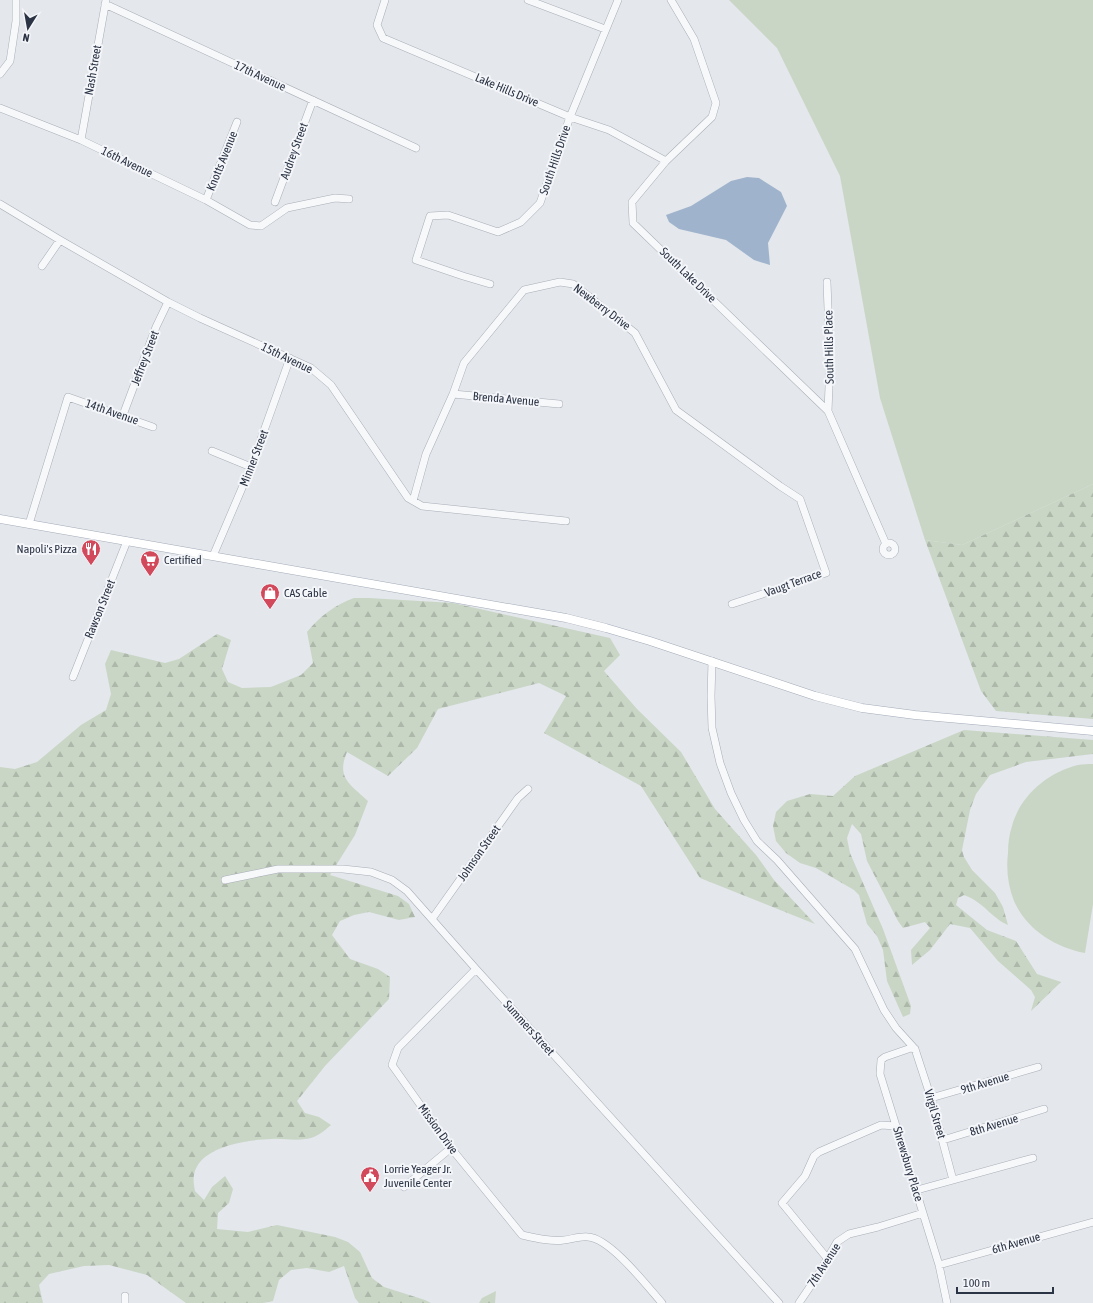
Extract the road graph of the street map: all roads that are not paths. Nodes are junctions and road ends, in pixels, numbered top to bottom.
1 (16, 0) edge
2 (386, 0) edge
3 (528, 0) edge
4 (618, 0) edge
5 (671, 0) edge
6 (105, 2) edge
7 (605, 29) junction
8 (0, 74) edge
9 (313, 100) junction
10 (0, 108) edge
11 (570, 117) junction
12 (237, 122) dead end
13 (81, 140) junction
14 (416, 148) dead end
15 (666, 161) junction
16 (349, 199) dead end
17 (206, 200) junction
18 (275, 202) dead end
19 (0, 204) edge
20 (60, 240) junction
21 (42, 266) dead end
22 (827, 282) dead end
23 (490, 284) dead end
24 (168, 302) junction
25 (290, 358) junction
26 (453, 394) junction
27 (560, 404) dead end
28 (828, 411) junction
29 (123, 416) junction
30 (153, 427) dead end
31 (212, 451) dead end
32 (251, 467) junction
33 (800, 499) joint
34 (413, 501) junction
35 (0, 519) edge
36 (566, 521) dead end
37 (29, 524) junction
38 (127, 541) junction
39 (886, 544) dead end
40 (213, 556) junction
41 (732, 604) dead end
42 (712, 662) junction
43 (73, 677) dead end
44 (1093, 731) edge
45 (528, 789) dead end
46 (225, 880) dead end
47 (432, 919) junction
48 (476, 969) junction
49 (915, 1049) junction
50 (1038, 1067) dead end
51 (931, 1098) junction
52 (1044, 1109) dead end
53 (896, 1126) junction
54 (943, 1140) junction
55 (450, 1148) junction
56 (1033, 1158) dead end
57 (953, 1180) junction
58 (404, 1187) dead end
59 (916, 1190) junction
60 (923, 1213) junction
61 (1093, 1222) edge
62 (828, 1258) junction
63 (938, 1265) junction
64 (662, 1303) edge
65 (779, 1303) edge
66 (799, 1303) edge
67 (948, 1303) edge

1 - 8 street
2 - 11 street, Lake Hills Drive
3 - 7 street
4 - 7 street, South Hills Drive
5 - 15 street, South Lake Drive
6 - 9 street, 17th Avenue
6 - 13 street, Nash Street
7 - 11 street, South Hills Drive
9 - 14 street, 17th Avenue
9 - 18 street, Audrey Street
10 - 13 street, 16th Avenue
11 - 15 street, Lake Hills Drive
11 - 23 street, South Hills Drive
12 - 17 street, Knotts Avenue
13 - 17 street, 16th Avenue
15 - 28 street, South Lake Drive
16 - 17 street, 16th Avenue
19 - 20 street, 15th Avenue
20 - 21 street
20 - 24 street, 15th Avenue
22 - 28 street, South Hills Place
24 - 25 street, 15th Avenue
24 - 29 street, Jeffrey Street
25 - 32 street, Minner Street
25 - 34 street, 15th Avenue
26 - 27 street, Brenda Avenue
26 - 33 street, Newberry Drive
26 - 34 street, Newberry Drive
28 - 39 street, South Lake Drive
29 - 30 street, 14th Avenue
29 - 37 street, 14th Avenue
31 - 32 street
32 - 40 street, Minner Street
33 - 41 street, Vaugt Terrace
34 - 36 street
35 - 37 main road
37 - 38 main road
38 - 40 main road
38 - 43 street, Rawson Street
40 - 42 main road
42 - 44 main road
42 - 49 street
45 - 47 street, Johnson Street
46 - 47 street, Summers Street
47 - 48 street, Summers Street
48 - 55 street, Mission Drive
48 - 65 street, Summers Street
49 - 51 street, Virgil Street
49 - 53 street, Shrewsbury Place
50 - 51 street, 9th Avenue
51 - 54 street, Virgil Street
52 - 54 street, 8th Avenue
53 - 59 street, Shrewsbury Place
53 - 62 street
54 - 57 street, Virgil Street
55 - 58 street
55 - 64 street, Mission Drive
56 - 57 street
57 - 59 street
59 - 60 street, Shrewsbury Place
60 - 62 street, 7th Avenue
60 - 63 street, Shrewsbury Place
61 - 63 street, 6th Avenue
62 - 66 street, 7th Avenue
63 - 67 street, Shrewsbury Place

